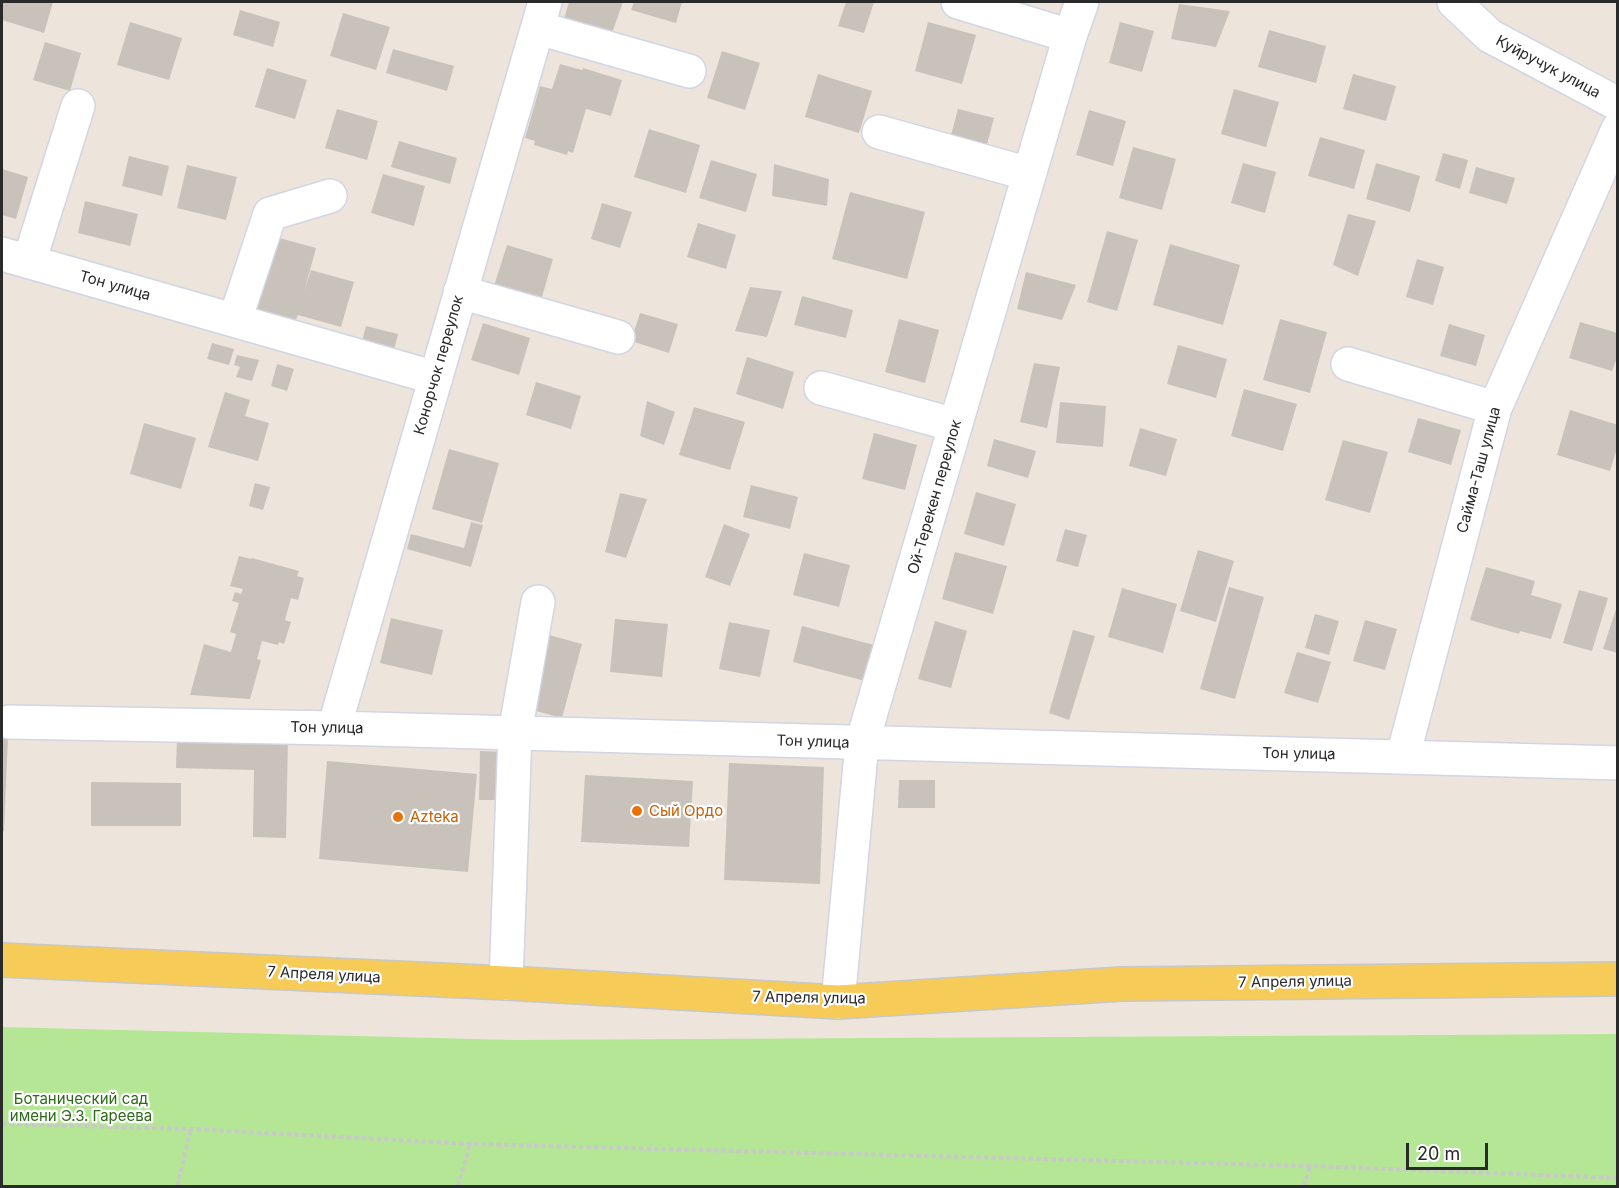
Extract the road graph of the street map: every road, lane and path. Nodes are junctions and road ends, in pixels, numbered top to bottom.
1 (958, 2) edge
2 (1082, 2) edge
3 (1454, 2) edge
4 (541, 15) edge
5 (1070, 36) junction
6 (689, 71) dead end
7 (1617, 104) edge
8 (78, 106) dead end
9 (1617, 129) edge
10 (879, 132) dead end
11 (1029, 174) junction
12 (330, 196) dead end
13 (15, 258) edge
14 (460, 292) junction
15 (235, 320) junction
16 (618, 337) dead end
17 (1348, 364) dead end
18 (436, 378) junction
19 (821, 388) dead end
20 (1495, 408) junction
21 (956, 425) junction
22 (538, 602) dead end
23 (9, 722) dead end
24 (334, 728) junction
25 (515, 733) junction
26 (862, 743) junction
27 (1403, 756) junction
28 (1617, 763) edge
29 (2, 960) edge
30 (1617, 980) edge
31 (506, 983) junction
32 (838, 1002) junction
33 (2, 1124) edge
34 (190, 1129) junction
35 (470, 1144) junction
36 (1311, 1166) junction
37 (1617, 1178) edge
38 (177, 1186) edge
39 (458, 1186) edge
40 (1304, 1186) edge

1 - 5 street
2 - 5 street, Ой-Терекен переулок
3 - 7 street, Куйручук улица
4 - 6 street
4 - 14 street, Конорчок переулок
5 - 11 street, Ой-Терекен переулок
8 - 13 street
9 - 20 street, Сайма-Таш улица
10 - 11 street
11 - 21 street, Ой-Терекен переулок
12 - 15 street
13 - 15 street, Тон улица
14 - 16 street
14 - 18 street, Конорчок переулок
15 - 18 street, Тон улица
17 - 20 street
18 - 24 street, Конорчок переулок
19 - 21 street
20 - 27 street, Сайма-Таш улица
21 - 26 street, Ой-Терекен переулок
22 - 25 street
23 - 24 street, Тон улица
24 - 25 street, Тон улица
25 - 26 street, Тон улица
25 - 31 street
26 - 27 street, Тон улица
26 - 32 street, Ой-Терекен переулок
27 - 28 street, Тон улица
29 - 31 main road, 7 Апреля улица
30 - 32 main road, 7 Апреля улица
31 - 32 main road, 7 Апреля улица
33 - 34 path
34 - 35 path
34 - 38 path
35 - 36 path
35 - 39 path
36 - 37 path
36 - 40 path

